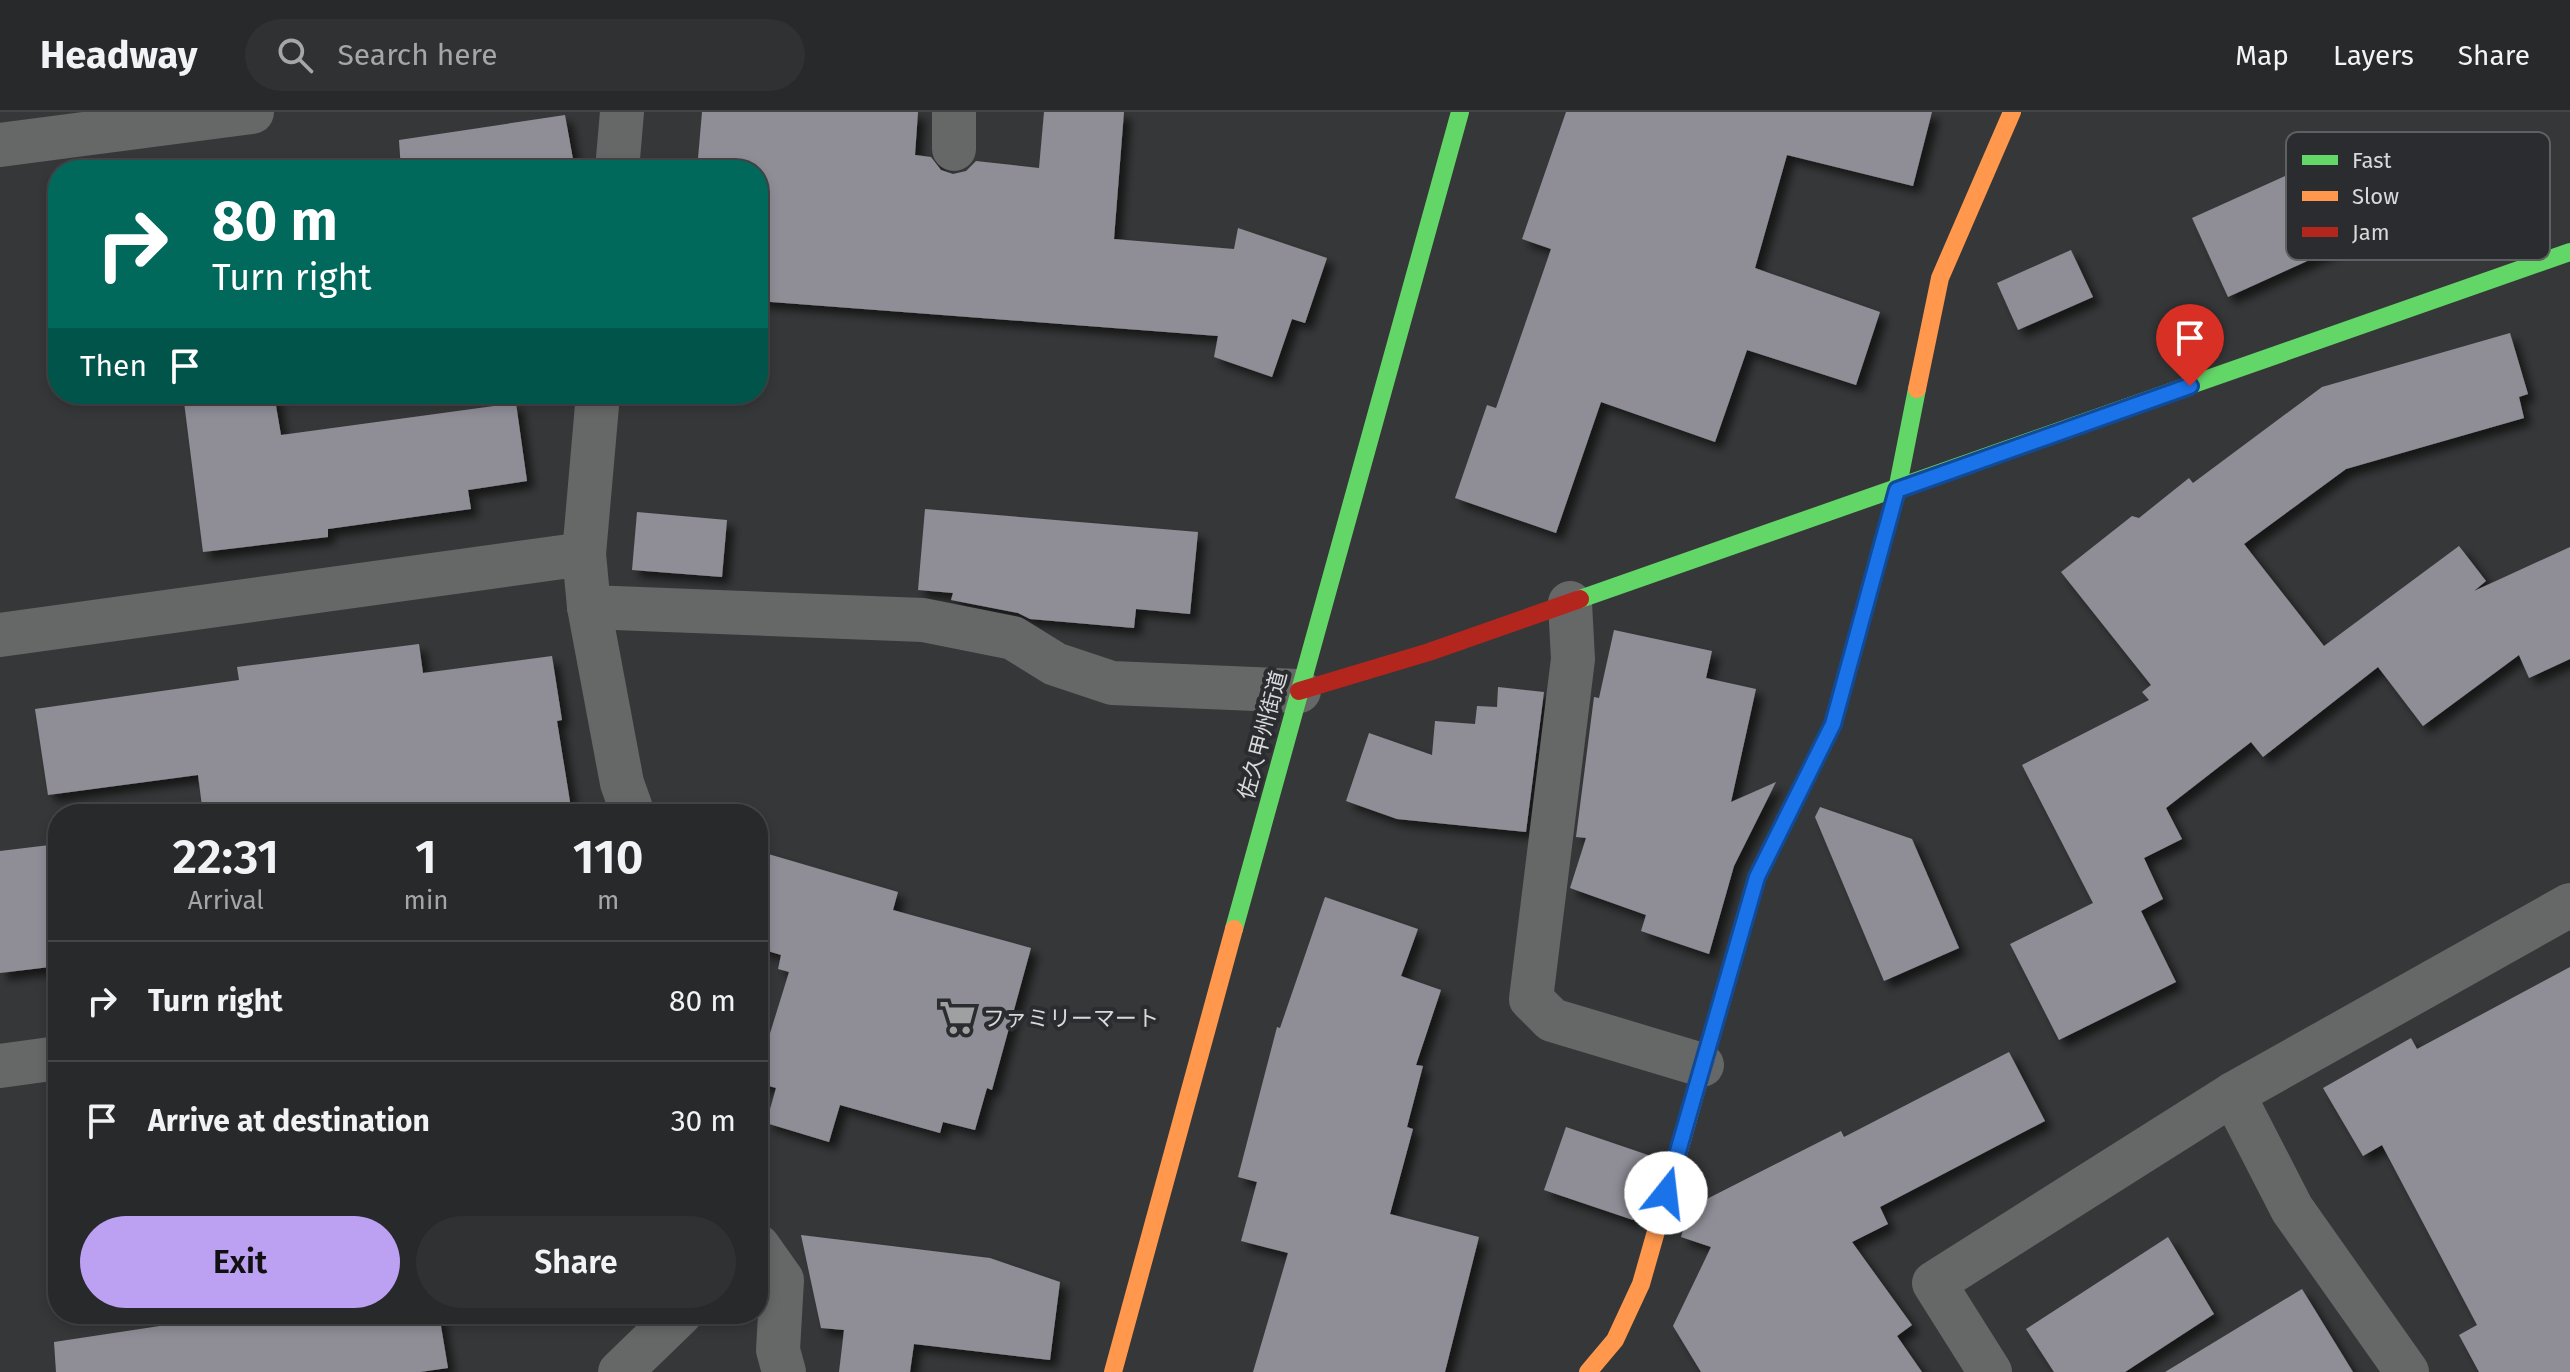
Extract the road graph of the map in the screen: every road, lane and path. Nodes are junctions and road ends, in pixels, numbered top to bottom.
1 (252, 112) edge
2 (622, 112) edge
3 (1460, 112) edge
4 (2012, 112) edge
5 (0, 145) edge
6 (618, 160) edge
7 (2570, 252) edge
8 (2550, 259) edge
9 (2547, 260) edge
10 (597, 404) edge
11 (1897, 490) junction
12 (584, 554) junction
13 (1570, 603) junction
14 (589, 607) junction
15 (0, 635) edge
16 (1299, 691) junction
17 (629, 804) edge
18 (2570, 905) edge
19 (48, 1059) edge
20 (1702, 1065) junction
21 (0, 1066) edge
22 (2233, 1094) junction
23 (768, 1260) edge
24 (670, 1324) edge
25 (620, 1372) edge
26 (784, 1372) edge
27 (1113, 1372) edge
28 (1588, 1372) edge
29 (1990, 1372) edge
30 (2407, 1372) edge

1 - 5 street
2 - 6 street
3 - 16 street, 佐久甲州街道
4 - 11 street
7 - 8 street
9 - 11 street
10 - 12 street
11 - 13 street
11 - 20 street
12 - 14 street
12 - 15 street
13 - 16 street
13 - 20 street
14 - 16 street
14 - 17 street
16 - 27 street, 佐久甲州街道
18 - 22 street
19 - 21 street
20 - 28 street
22 - 29 street
22 - 30 street
23 - 26 street
24 - 25 street

